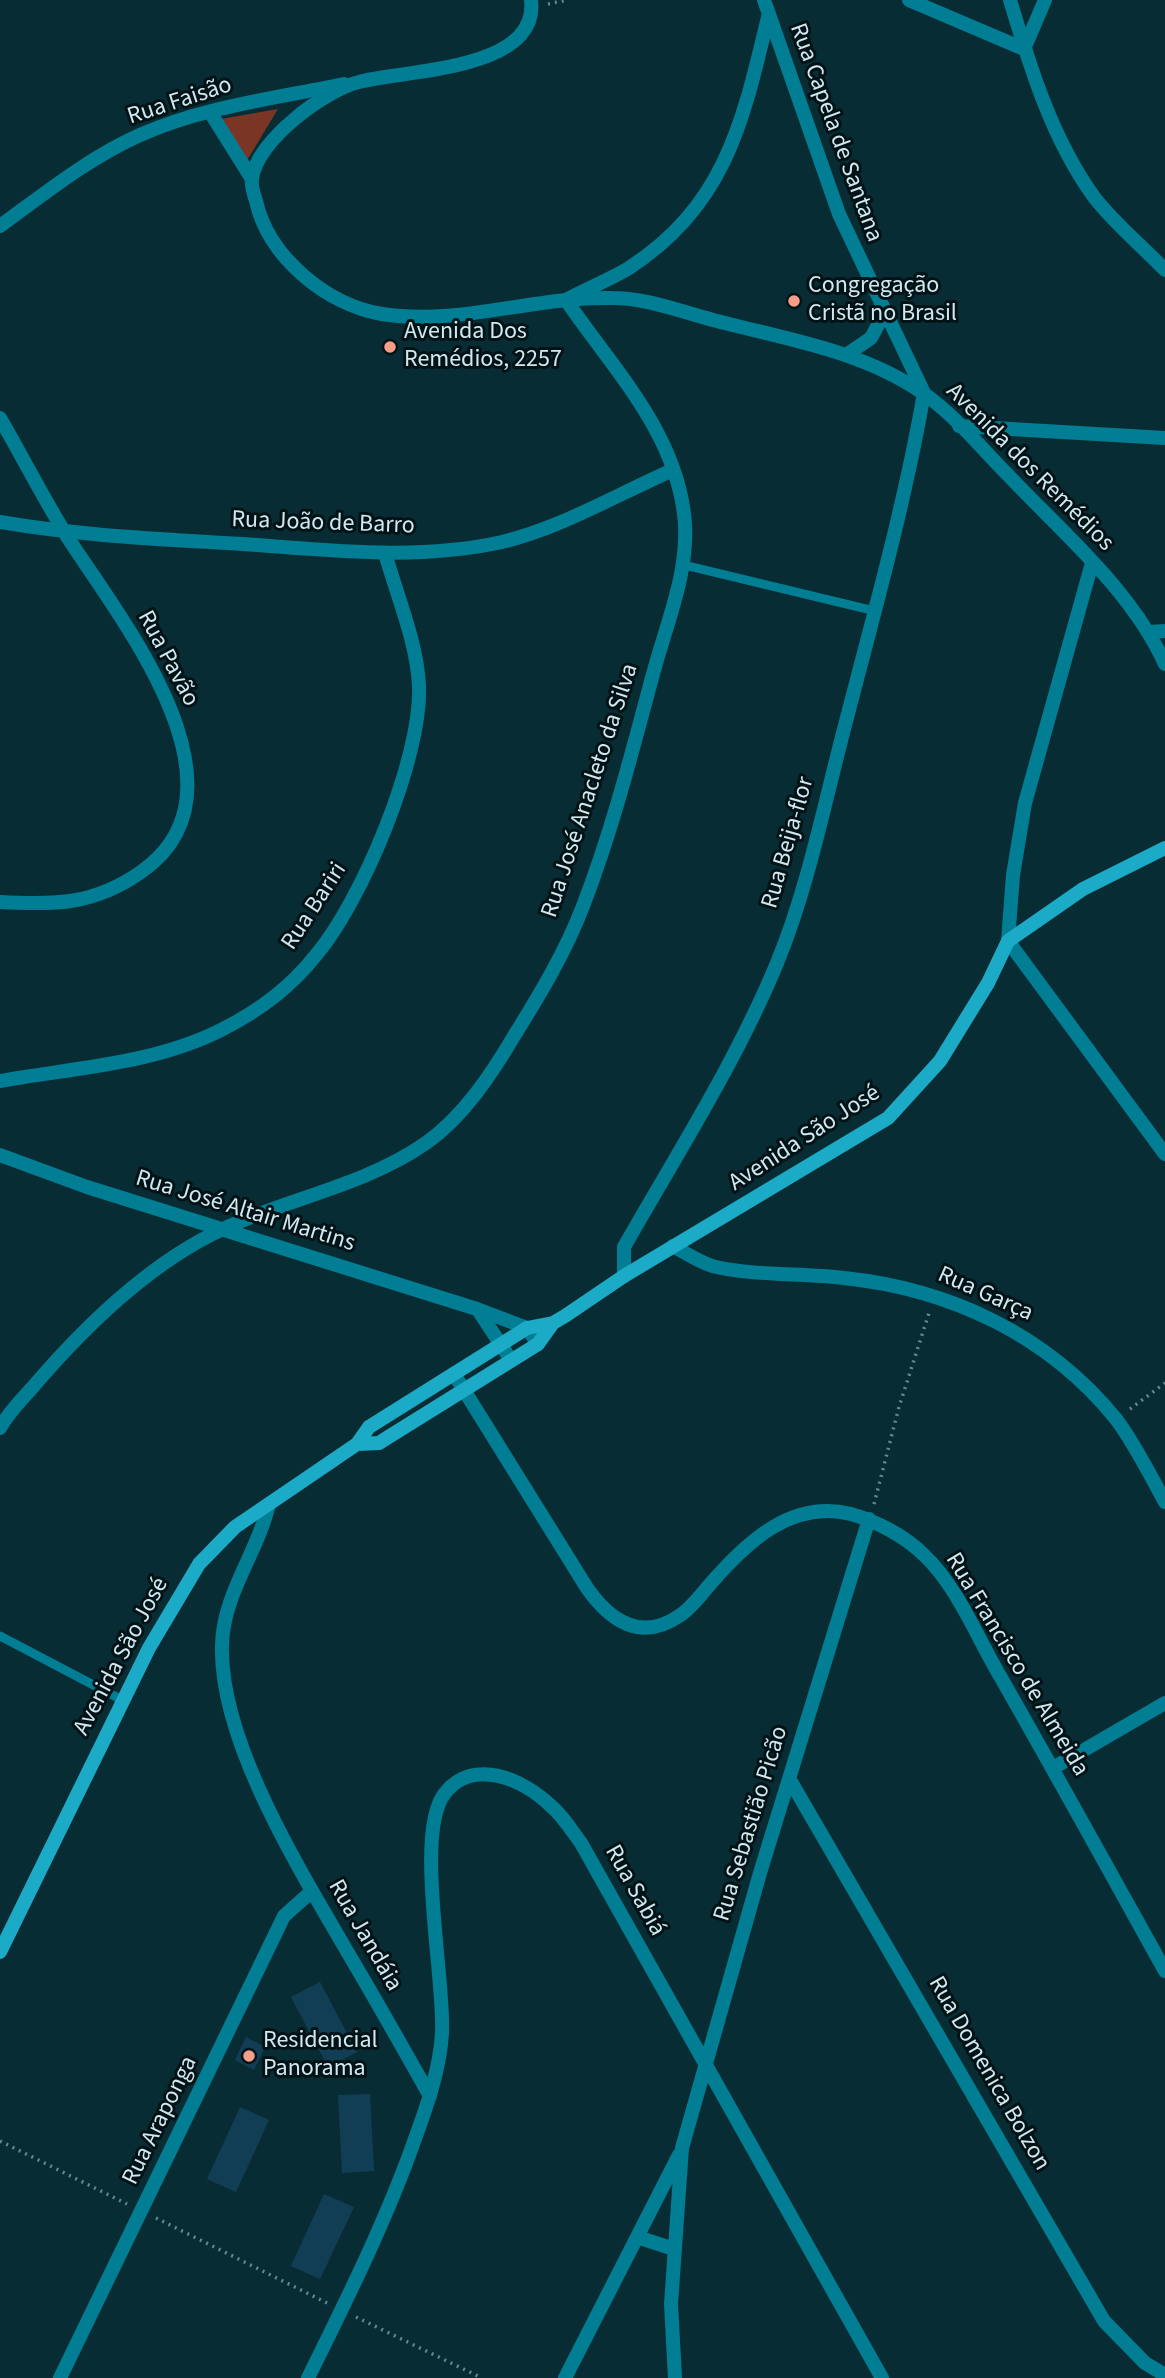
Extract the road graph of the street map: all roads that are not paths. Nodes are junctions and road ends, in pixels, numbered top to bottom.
1 (531, 0) edge
2 (764, 0) edge
3 (909, 0) edge
4 (1010, 0) edge
5 (1045, 0) edge
6 (768, 17) junction
7 (1024, 48) junction
8 (355, 82) junction
9 (210, 112) junction
10 (252, 179) junction
11 (0, 226) edge
12 (1165, 271) edge
13 (566, 300) junction
14 (885, 312) junction
15 (846, 355) junction
16 (924, 393) junction
17 (0, 418) edge
18 (960, 426) junction
19 (1165, 438) edge
20 (673, 470) junction
21 (0, 522) edge
22 (66, 534) junction
23 (384, 553) junction
24 (1092, 563) junction
25 (684, 565) junction
26 (875, 611) junction
27 (1158, 631) edge
28 (1165, 664) edge
29 (1165, 848) edge
30 (0, 902) edge
31 (1008, 941) junction
32 (0, 1080) edge
33 (0, 1154) edge
34 (1165, 1154) edge
35 (221, 1229) junction
36 (673, 1246) junction
37 (624, 1276) junction
38 (478, 1309) junction
39 (553, 1323) junction
40 (527, 1328) junction
41 (501, 1344) junction
42 (538, 1344) junction
43 (511, 1360) junction
44 (454, 1374) junction
45 (464, 1390) junction
46 (1, 1423) edge
47 (357, 1444) junction
48 (1165, 1502) edge
49 (269, 1504) junction
50 (869, 1519) junction
51 (0, 1636) edge
52 (122, 1700) junction
53 (1165, 1703) edge
54 (1053, 1768) junction
55 (790, 1780) junction
56 (312, 1891) junction
57 (1, 1949) edge
58 (1165, 1971) edge
59 (705, 2067) junction
60 (430, 2096) junction
61 (682, 2148) junction
62 (637, 2237) junction
63 (674, 2249) junction
64 (1165, 2375) edge
65 (60, 2378) edge
66 (308, 2378) edge
67 (565, 2378) edge
68 (675, 2378) edge
69 (882, 2378) edge

1 - 8 street
2 - 6 street, Rua Capela de Santana
3 - 7 street
4 - 7 street
5 - 7 street
6 - 13 street
6 - 14 street, Rua Capela de Santana
7 - 12 street
8 - 9 street, Rua Faisão
8 - 10 street
9 - 10 street, Avenida dos Remédios
9 - 11 street, Rua Faisão
10 - 13 street, Avenida dos Remédios
13 - 15 street, Avenida dos Remédios
13 - 20 street, Rua José Anacleto da Silva
14 - 15 street
14 - 16 street, Rua Capela de Santana
15 - 16 street, Avenida dos Remédios
16 - 18 street, Avenida dos Remédios
16 - 26 street, Rua Beija-flor
17 - 22 street, Rua Pavão
18 - 19 street
18 - 24 street, Avenida dos Remédios
20 - 23 street, Rua João de Barro
20 - 25 street, Rua José Anacleto da Silva
21 - 22 street, Rua João de Barro
22 - 23 street, Rua João de Barro
22 - 30 street, Rua Pavão
23 - 32 street, Rua Bariri
24 - 27 street, Avenida dos Remédios
24 - 31 street
25 - 26 lane
25 - 35 street, Rua José Anacleto da Silva
26 - 37 street, Rua Beija-flor
27 - 28 street, Avenida dos Remédios
29 - 31 main road, Avenida São José
31 - 34 street
31 - 36 main road, Avenida São José
33 - 35 street, Rua José Altair Martins
35 - 38 street, Rua José Altair Martins
35 - 46 street, Rua José Anacleto da Silva
36 - 37 main road, Avenida São José
36 - 48 street, Rua Garça
37 - 39 main road, Avenida São José
38 - 40 street, Rua José Altair Martins
38 - 41 street
39 - 40 main road, Avenida São José
39 - 42 main road, Avenida São José
40 - 41 main road, Avenida São José
40 - 42 street
41 - 43 street
41 - 44 main road, Avenida São José
42 - 43 main road, Avenida São José
43 - 45 main road, Avenida São José
44 - 45 street, Rua Francisco de Almeida
44 - 47 main road, Avenida São José
45 - 47 main road, Avenida São José
45 - 50 street, Rua Francisco de Almeida
47 - 49 main road, Avenida São José
49 - 52 main road, Avenida São José
49 - 56 street, Rua Jandáia
50 - 54 street, Rua Francisco de Almeida
50 - 55 street, Rua Sebastião Picão
51 - 52 lane
52 - 57 main road, Avenida São José
53 - 54 street
54 - 58 street, Rua Francisco de Almeida
55 - 59 street, Rua Sebastião Picão
55 - 64 street, Rua Domenica Bolzon
56 - 60 street, Rua Jandáia
56 - 65 street, Rua Araponga
59 - 60 street, Rua Sabiá
59 - 61 street, Rua Sebastião Picão
59 - 69 street, Rua Sabiá
60 - 66 street
61 - 62 street
61 - 63 street, Rua Sebastião Picão
62 - 63 street
62 - 67 street
63 - 68 street, Rua Sebastião Picão

